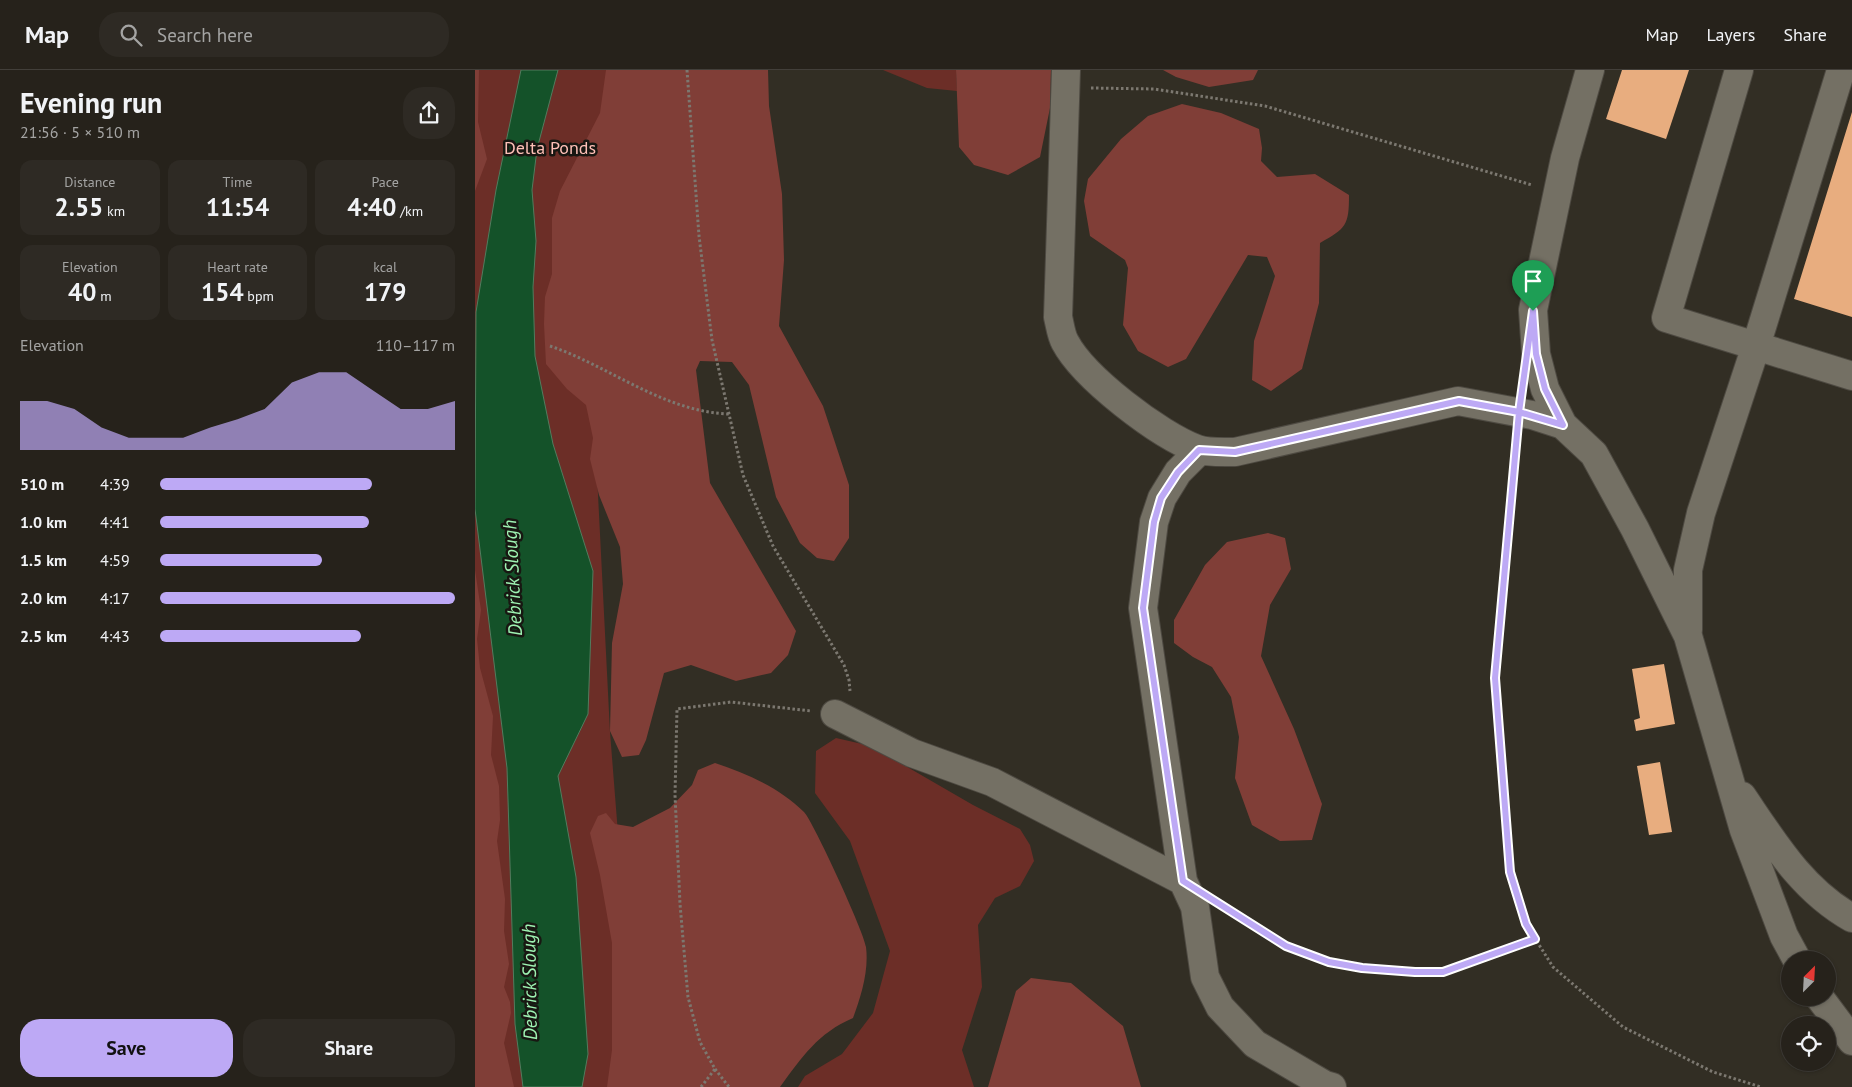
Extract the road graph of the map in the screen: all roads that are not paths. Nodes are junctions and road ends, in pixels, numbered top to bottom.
1 (1590, 70) edge
2 (1739, 70) edge
3 (1841, 70) edge
4 (1066, 79) edge
5 (1755, 346) junction
6 (1852, 376) edge
7 (1563, 425) junction
8 (1199, 450) junction
9 (1688, 636) junction
10 (835, 714) road end
11 (1730, 779) junction
12 (1183, 881) junction
13 (1852, 918) edge
14 (1793, 951) edge
15 (1826, 1006) edge
16 (1852, 1041) edge
17 (1331, 1087) edge

1 - 7 lane
2 - 5 lane
3 - 5 lane
4 - 8 lane
5 - 6 lane
5 - 9 lane
7 - 8 lane
7 - 9 lane
8 - 12 lane
9 - 11 lane
10 - 12 lane
11 - 13 lane
11 - 14 lane
12 - 17 lane
15 - 16 lane

